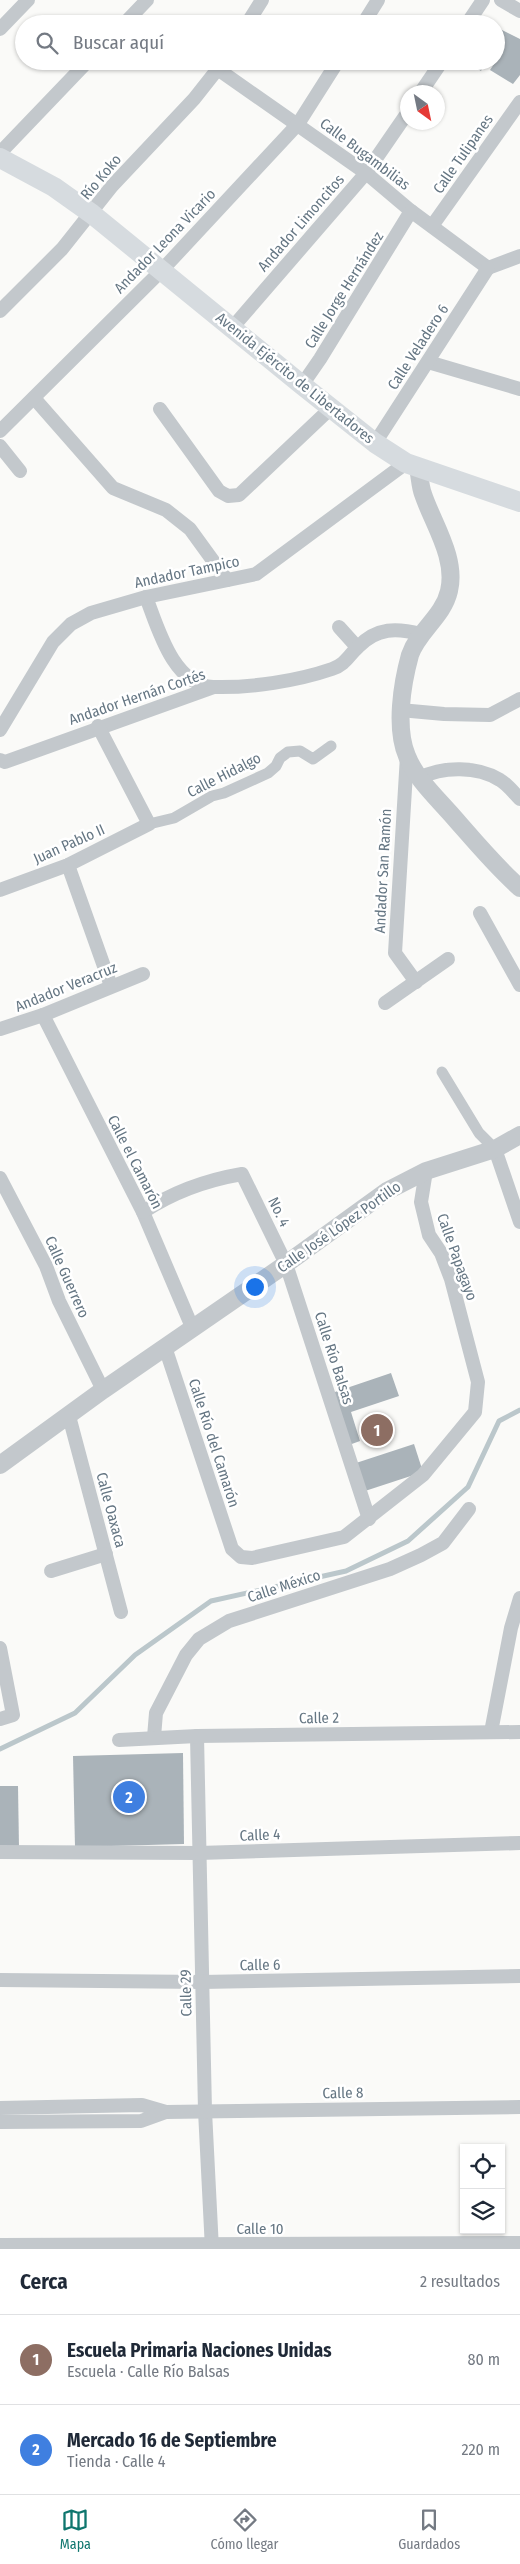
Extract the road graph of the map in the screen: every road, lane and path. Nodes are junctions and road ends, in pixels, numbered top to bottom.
1 (28, 0) edge
2 (147, 0) edge
3 (262, 0) edge
4 (378, 0) edge
5 (484, 0) edge
6 (501, 0) edge
7 (520, 11) edge
8 (133, 15) edge
9 (253, 15) edge
10 (369, 15) edge
11 (473, 15) edge
12 (0, 29) edge
13 (79, 70) edge
14 (217, 70) edge
15 (228, 70) edge
16 (332, 70) edge
17 (436, 70) edge
18 (426, 85) edge
19 (517, 111) edge
20 (298, 124) junction
21 (400, 124) edge
22 (0, 153) edge
23 (0, 158) edge
24 (366, 173) junction
25 (412, 211) junction
26 (92, 214) junction
27 (432, 226) junction
28 (520, 256) edge
29 (488, 268) junction
30 (162, 270) junction
31 (0, 311) edge
32 (232, 328) junction
33 (428, 362) junction
34 (302, 385) junction
35 (520, 389) edge
36 (34, 398) junction
37 (331, 408) junction
38 (160, 409) dead end
39 (0, 430) edge
40 (375, 443) junction
41 (0, 446) edge
42 (412, 466) junction
43 (20, 471) dead end
44 (520, 502) edge
45 (227, 580) junction
46 (146, 597) junction
47 (339, 627) dead end
48 (422, 634) junction
49 (357, 647) junction
50 (214, 687) junction
51 (520, 700) edge
52 (400, 710) junction
53 (98, 726) junction
54 (0, 730) edge
55 (332, 746) dead end
56 (407, 756) junction
57 (0, 760) edge
58 (420, 778) junction
59 (520, 799) edge
60 (149, 824) junction
61 (68, 864) junction
62 (520, 888) edge
63 (0, 890) edge
64 (480, 913) dead end
65 (448, 959) dead end
66 (143, 974) dead end
67 (416, 982) junction
68 (520, 985) edge
69 (111, 986) junction
70 (385, 1003) dead end
71 (43, 1015) junction
72 (0, 1029) edge
73 (442, 1072) dead end
74 (520, 1135) edge
75 (495, 1149) junction
76 (426, 1172) junction
77 (0, 1178) edge
78 (143, 1212) junction
79 (520, 1222) edge
80 (286, 1264) junction
81 (192, 1326) junction
82 (165, 1347) junction
83 (103, 1390) junction
84 (69, 1416) junction
85 (0, 1465) edge
86 (469, 1509) dead end
87 (369, 1519) junction
88 (106, 1554) junction
89 (51, 1570) dead end
90 (520, 1598) edge
91 (121, 1612) dead end
92 (0, 1648) edge
93 (7, 1717) edge
94 (491, 1732) junction
95 (520, 1732) edge
96 (197, 1736) junction
97 (154, 1737) junction
98 (119, 1740) dead end
99 (520, 1844) edge
100 (0, 1852) edge
101 (199, 1853) junction
102 (520, 1976) edge
103 (0, 1980) edge
104 (202, 1982) junction
105 (520, 2107) edge
106 (0, 2108) edge
107 (166, 2112) junction
108 (205, 2112) junction
109 (0, 2122) edge
110 (520, 2243) edge
111 (0, 2245) edge
112 (488, 2246) edge
113 (212, 2247) edge

1 - 12 street
2 - 8 street
3 - 9 street
4 - 10 street
5 - 11 street
6 - 7 street
13 - 22 street
14 - 26 street, Río Koko
15 - 20 street, Calle Bugambilias
16 - 20 street, Andador Leona Vicario
17 - 18 street
19 - 27 street, Calle Tulipanes
20 - 24 street, Calle Bugambilias
20 - 30 street, Andador Leona Vicario
21 - 24 street, Andador Limoncitos
23 - 26 main road, Avenida Ejército de Libertadores
24 - 25 street, Calle Bugambilias
24 - 32 street, Andador Limoncitos
25 - 27 street, Calle Bugambilias
25 - 34 street, Calle Jorge Hernández
26 - 30 main road, Avenida Ejército de Libertadores
26 - 31 street, Río Koko
27 - 29 street, Calle Bugambilias
28 - 29 street
29 - 33 street, Calle Veladero 6
30 - 32 main road, Avenida Ejército de Libertadores
30 - 36 street, Andador Leona Vicario
32 - 34 main road, Avenida Ejército de Libertadores
33 - 35 street
33 - 40 street, Calle Veladero 6
34 - 37 main road, Avenida Ejército de Libertadores
36 - 39 street, Andador Leona Vicario
36 - 45 street
37 - 38 street
37 - 40 main road, Avenida Ejército de Libertadores
40 - 42 main road, Avenida Ejército de Libertadores
41 - 43 street
42 - 44 main road, Avenida Ejército de Libertadores
42 - 45 street, Andador Tampico
42 - 48 street
45 - 46 street, Andador Tampico
46 - 50 street
46 - 54 street, Andador Tampico
47 - 49 street
48 - 49 street, Andador Hernán Cortés
48 - 52 street
49 - 50 street, Andador Hernán Cortés
50 - 53 street, Andador Hernán Cortés
51 - 52 street
52 - 56 street
53 - 57 street, Andador Hernán Cortés
53 - 60 street
55 - 60 street, Calle Hidalgo
56 - 58 street
56 - 67 street, Andador San Ramón
58 - 59 street
58 - 62 street
60 - 61 street, Juan Pablo II
61 - 63 street, Juan Pablo II
61 - 69 street
64 - 68 street
65 - 67 street
66 - 69 street, Andador Veracruz
67 - 70 street
69 - 71 street, Andador Veracruz
71 - 72 street, Andador Veracruz
71 - 78 street, Calle el Camarón
73 - 75 street
74 - 75 street, Calle José López Portillo
75 - 76 street, Calle José López Portillo
75 - 79 street
76 - 80 street, Calle José López Portillo
76 - 87 street, Calle Papagayo
77 - 83 street, Calle Guerrero
78 - 80 street, No. 4
78 - 81 street, Calle el Camarón
80 - 81 street, Calle José López Portillo
80 - 87 street, Calle Río Balsas
81 - 82 street, Calle José López Portillo
82 - 83 street, Calle José López Portillo
82 - 87 street, Calle Río del Camarón
83 - 84 street, Calle José López Portillo
84 - 85 street, Calle José López Portillo
84 - 88 street, Calle Oaxaca
86 - 97 street, Calle México
88 - 89 street
88 - 91 street, Calle Oaxaca
90 - 94 street
92 - 93 street
94 - 95 street, Calle 2
94 - 96 street, Calle 2
96 - 97 street, Calle 2
96 - 101 street, Calle 29
97 - 98 street, Calle 2
99 - 101 street, Calle 4
100 - 101 street, Calle 4
101 - 104 street, Calle 29
102 - 104 street, Calle 6
103 - 104 street, Calle 6
104 - 108 street, Calle 29
105 - 108 street, Calle 8
106 - 107 street, Calle 8
107 - 108 street, Calle 8
107 - 109 street, Calle 8
108 - 113 street, Calle 29
110 - 112 street, Calle 10
111 - 113 street, Calle 10
112 - 113 street, Calle 10

